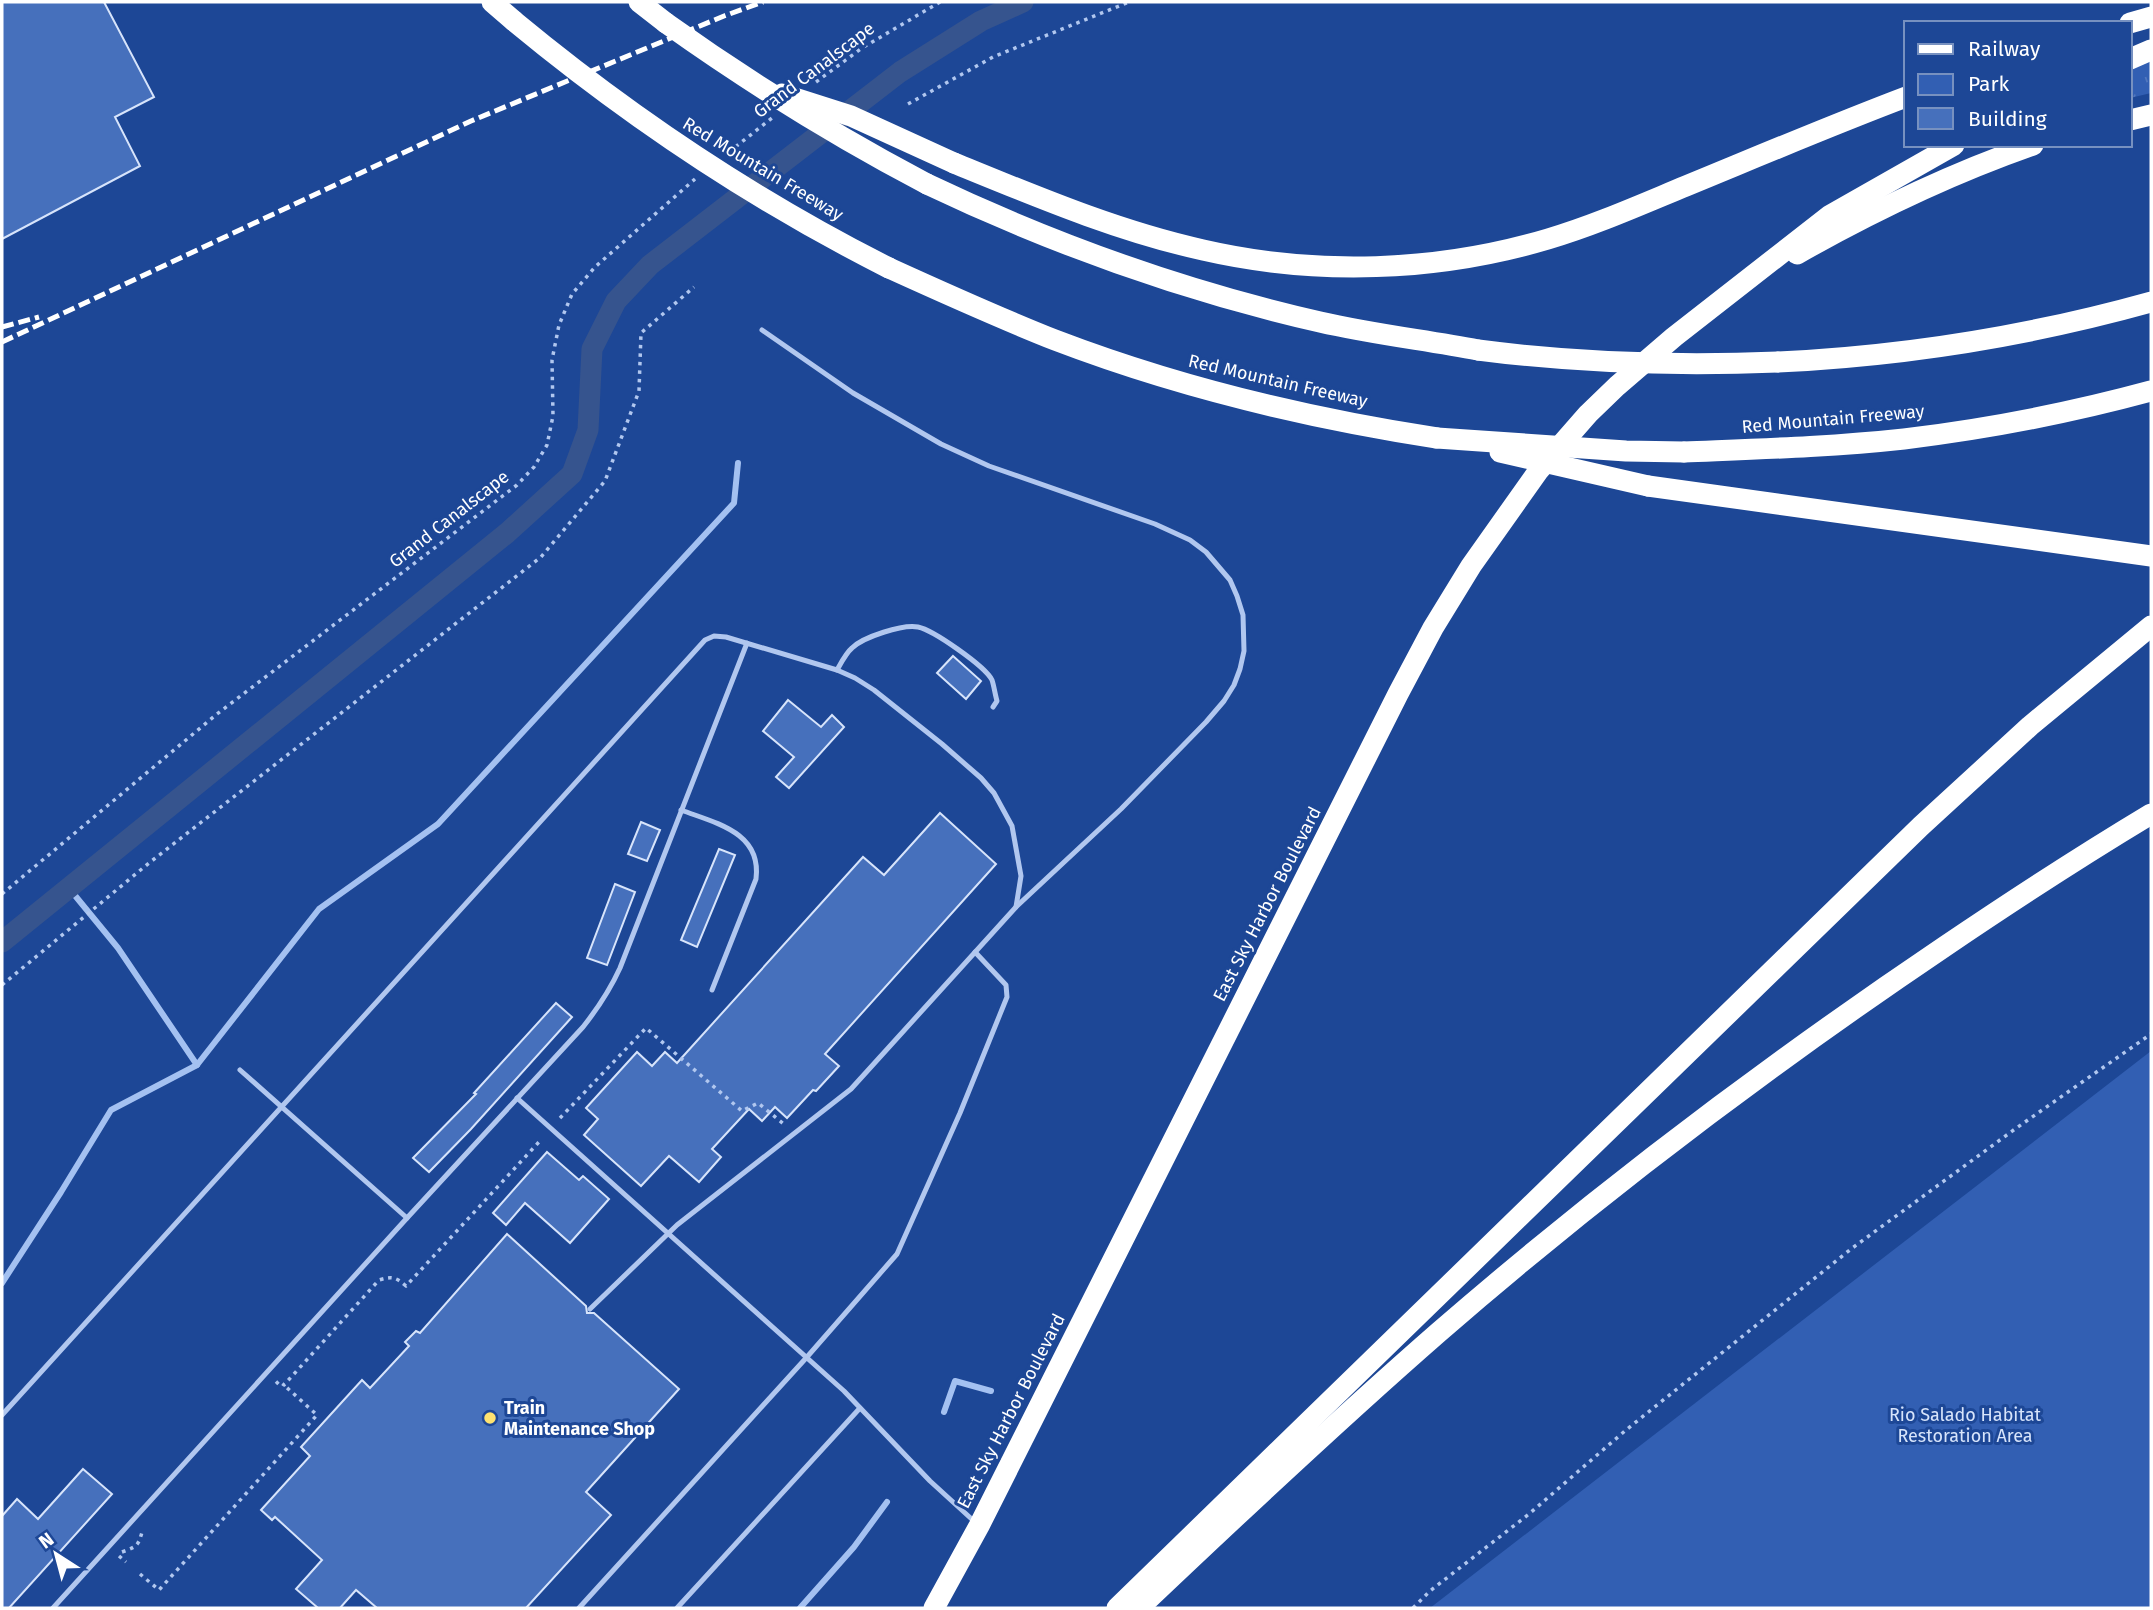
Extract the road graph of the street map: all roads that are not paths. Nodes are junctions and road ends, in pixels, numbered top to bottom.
1 (492, 2) edge
2 (639, 2) edge
3 (2151, 17) edge
4 (2132, 22) edge
5 (2151, 50) edge
6 (2132, 58) edge
7 (754, 84) junction
8 (1904, 98) edge
9 (2151, 116) edge
10 (2132, 120) edge
11 (1950, 147) edge
12 (2028, 147) edge
13 (1734, 290) junction
14 (2151, 302) edge
15 (762, 330) dead end
16 (2151, 391) edge
17 (1437, 438) junction
18 (2151, 556) edge
19 (2151, 626) edge
20 (747, 642) junction
21 (837, 670) junction
22 (993, 706) dead end
23 (681, 810) junction
24 (2151, 814) edge
25 (1016, 906) junction
26 (975, 952) junction
27 (712, 990) dead end
28 (240, 1070) dead end
29 (517, 1098) junction
30 (282, 1106) junction
31 (407, 1218) junction
32 (669, 1233) junction
33 (590, 1309) dead end
34 (807, 1357) junction
35 (860, 1408) junction
36 (2, 1415) edge
37 (974, 1535) junction
38 (53, 1608) edge
39 (579, 1608) edge
40 (677, 1608) edge
41 (923, 1608) edge
42 (934, 1608) edge
43 (1117, 1608) edge
44 (1139, 1608) edge

1 - 17 highway, Red Mountain Freeway, bridge
2 - 7 highway, bridge
3 - 4 highway
5 - 6 highway
7 - 8 highway, bridge
7 - 14 highway, bridge
9 - 10 highway
11 - 13 highway
12 - 13 highway
13 - 37 highway, East Sky Harbor Boulevard
15 - 25 lane
16 - 17 highway, Red Mountain Freeway, bridge
17 - 18 highway, bridge
19 - 43 highway
20 - 21 lane
20 - 23 lane
20 - 30 lane
21 - 22 lane
21 - 25 lane
23 - 27 lane
23 - 29 lane
24 - 44 highway
25 - 26 lane
26 - 32 lane
26 - 34 lane
28 - 30 lane
29 - 31 lane
29 - 32 lane
30 - 31 lane
30 - 36 lane
31 - 38 lane
32 - 33 lane
32 - 34 lane
34 - 35 lane
34 - 39 lane
35 - 37 lane
35 - 40 lane
37 - 41 highway
37 - 42 highway, East Sky Harbor Boulevard

